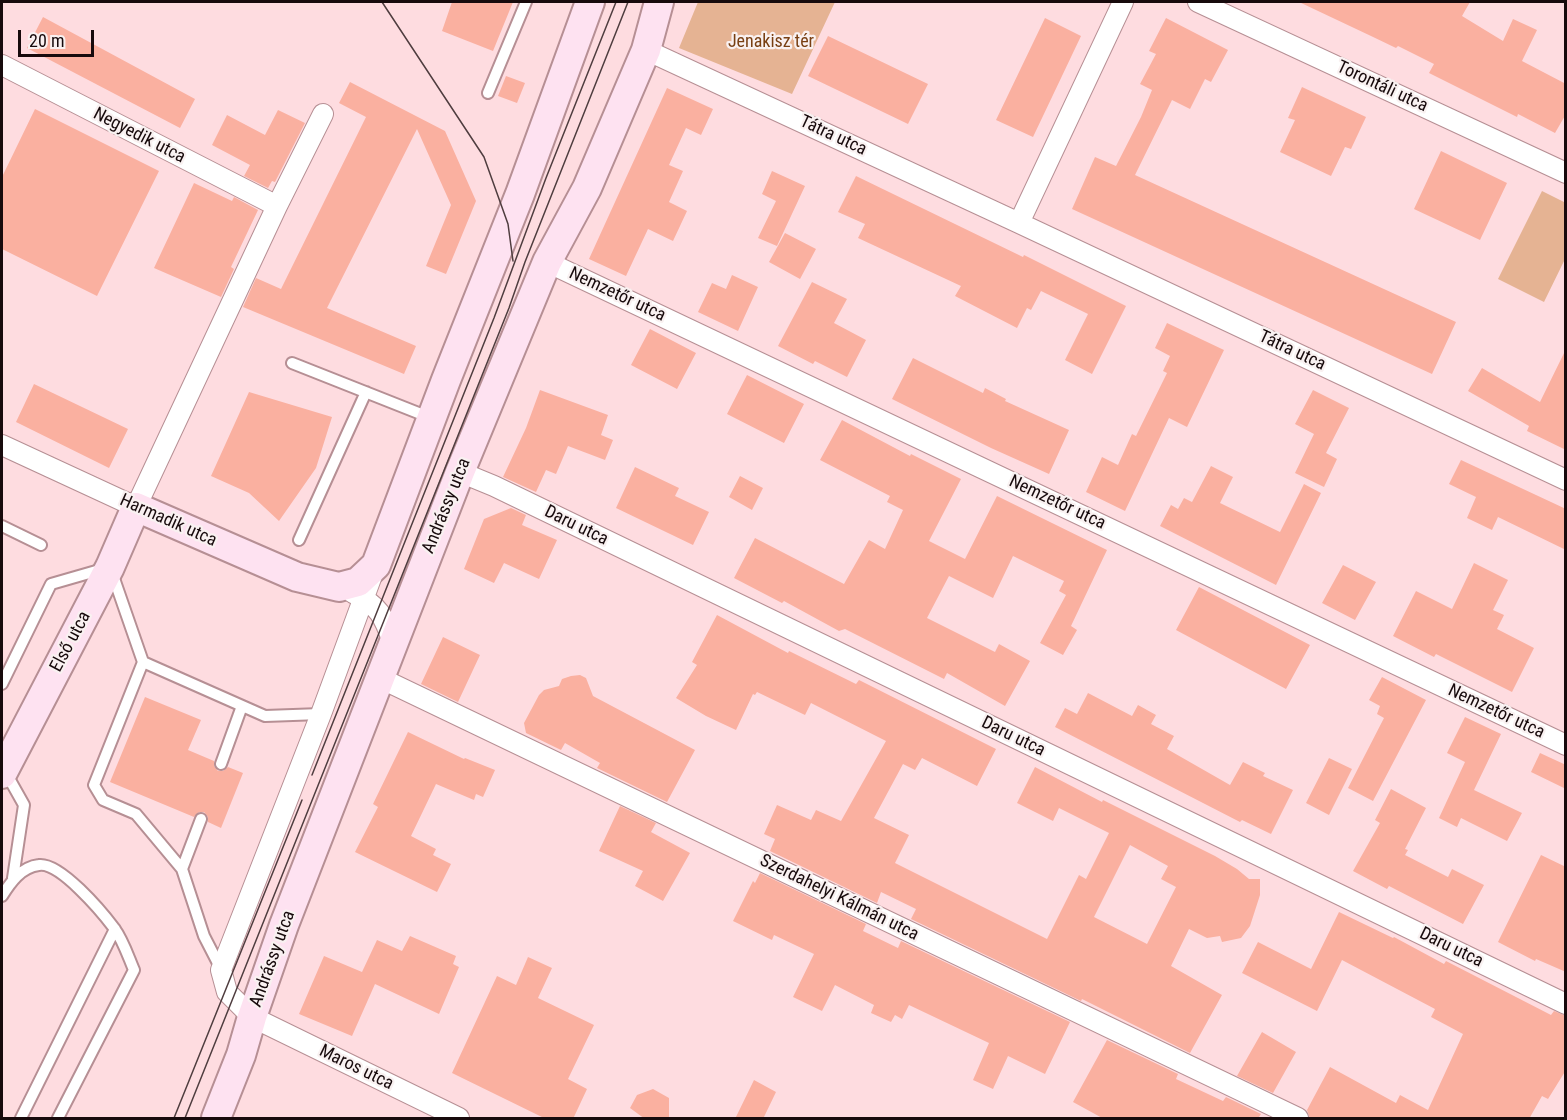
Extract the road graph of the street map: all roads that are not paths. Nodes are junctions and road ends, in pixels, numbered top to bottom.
1 (526, 2) edge
2 (590, 2) edge
3 (659, 2) edge
4 (1123, 2) edge
5 (1198, 2) edge
6 (646, 50) junction
7 (2, 65) edge
8 (488, 93) dead end
9 (323, 114) dead end
10 (1566, 173) edge
11 (277, 206) junction
12 (1019, 223) junction
13 (547, 262) junction
14 (292, 363) dead end
15 (366, 392) junction
16 (432, 418) junction
17 (2, 445) edge
18 (460, 472) junction
19 (1566, 480) edge
20 (136, 507) junction
21 (2, 528) edge
22 (299, 540) dead end
23 (40, 545) dead end
24 (110, 567) junction
25 (351, 593) junction
26 (393, 642) junction
27 (143, 662) junction
28 (380, 678) junction
29 (2, 684) edge
30 (242, 706) junction
31 (321, 714) junction
32 (1566, 745) edge
33 (221, 764) dead end
34 (3, 772) edge
35 (201, 819) dead end
36 (182, 869) junction
37 (13, 878) junction
38 (2, 896) edge
39 (115, 929) junction
40 (221, 970) junction
41 (1566, 1004) edge
42 (252, 1017) junction
43 (21, 1119) edge
44 (58, 1119) edge
45 (216, 1119) edge
46 (459, 1119) edge
47 (1298, 1119) edge

1 - 8 lane
2 - 16 street
3 - 6 street, Andrássy utca
4 - 12 street
5 - 10 street, Torontáli utca
6 - 12 street, Tátra utca
6 - 13 street, Andrássy utca
7 - 11 street, Negyedik utca
9 - 11 street
11 - 20 street
12 - 19 street, Tátra utca
13 - 18 street, Andrássy utca
13 - 32 street, Nemzetőr utca
14 - 15 lane
15 - 16 lane
15 - 22 lane
16 - 25 street
17 - 20 street, Harmadik utca
18 - 26 street, Andrássy utca
18 - 41 street, Daru utca
20 - 24 street, Első utca
20 - 25 street, Harmadik utca
21 - 23 lane
24 - 27 lane
24 - 29 lane
24 - 34 street, Első utca
25 - 26 street
25 - 31 street
26 - 28 street, Andrássy utca
27 - 30 lane
27 - 36 lane
28 - 42 street, Andrássy utca
28 - 47 street, Szerdahelyi Kálmán utca
30 - 31 lane
30 - 33 lane
31 - 40 street
34 - 37 lane
35 - 36 lane
36 - 40 lane
37 - 38 lane
37 - 39 lane
39 - 43 lane
39 - 44 lane
40 - 42 street, Andrássy utca
42 - 45 street, Andrássy utca
42 - 46 street, Maros utca

